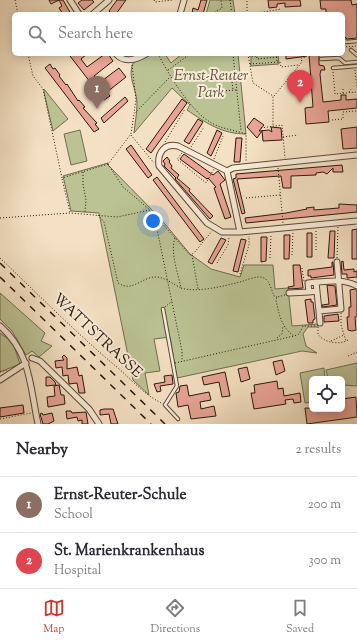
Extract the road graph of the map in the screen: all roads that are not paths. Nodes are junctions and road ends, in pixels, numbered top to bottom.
1 (70, 0) edge
2 (109, 0) edge
3 (184, 0) edge
4 (78, 12) edge
5 (95, 12) edge
6 (181, 12) edge
7 (345, 41) edge
8 (357, 41) edge
9 (351, 50) dead end
10 (357, 55) edge
11 (118, 56) edge
12 (141, 56) edge
13 (321, 59) dead end
14 (357, 62) edge
15 (356, 66) edge
16 (333, 68) road end
17 (357, 155) edge
18 (227, 171) junction
19 (356, 221) edge
20 (240, 232) junction
21 (337, 262) road end
22 (338, 281) junction
23 (316, 282) junction
24 (357, 286) edge
25 (317, 291) junction
26 (309, 292) junction
27 (289, 293) road end
28 (164, 309) road end
29 (319, 311) junction
30 (319, 324) road end
31 (0, 326) edge
32 (32, 358) dead end
33 (26, 363) junction
34 (0, 380) edge
35 (178, 419) dead end
36 (38, 424) edge
37 (99, 424) edge

1 - 4 street
2 - 5 street
3 - 6 street
7 - 8 lane
9 - 10 lane
11 - 12 street
13 - 14 lane
15 - 16 lane
17 - 18 street
18 - 20 street
18 - 20 street
19 - 20 street
21 - 22 street
22 - 23 street
22 - 24 street
22 - 29 street
23 - 25 street
23 - 26 street
25 - 26 street
25 - 29 street
26 - 27 street
28 - 35 lane
29 - 30 street
31 - 33 street
32 - 37 street
33 - 34 street
33 - 36 street

